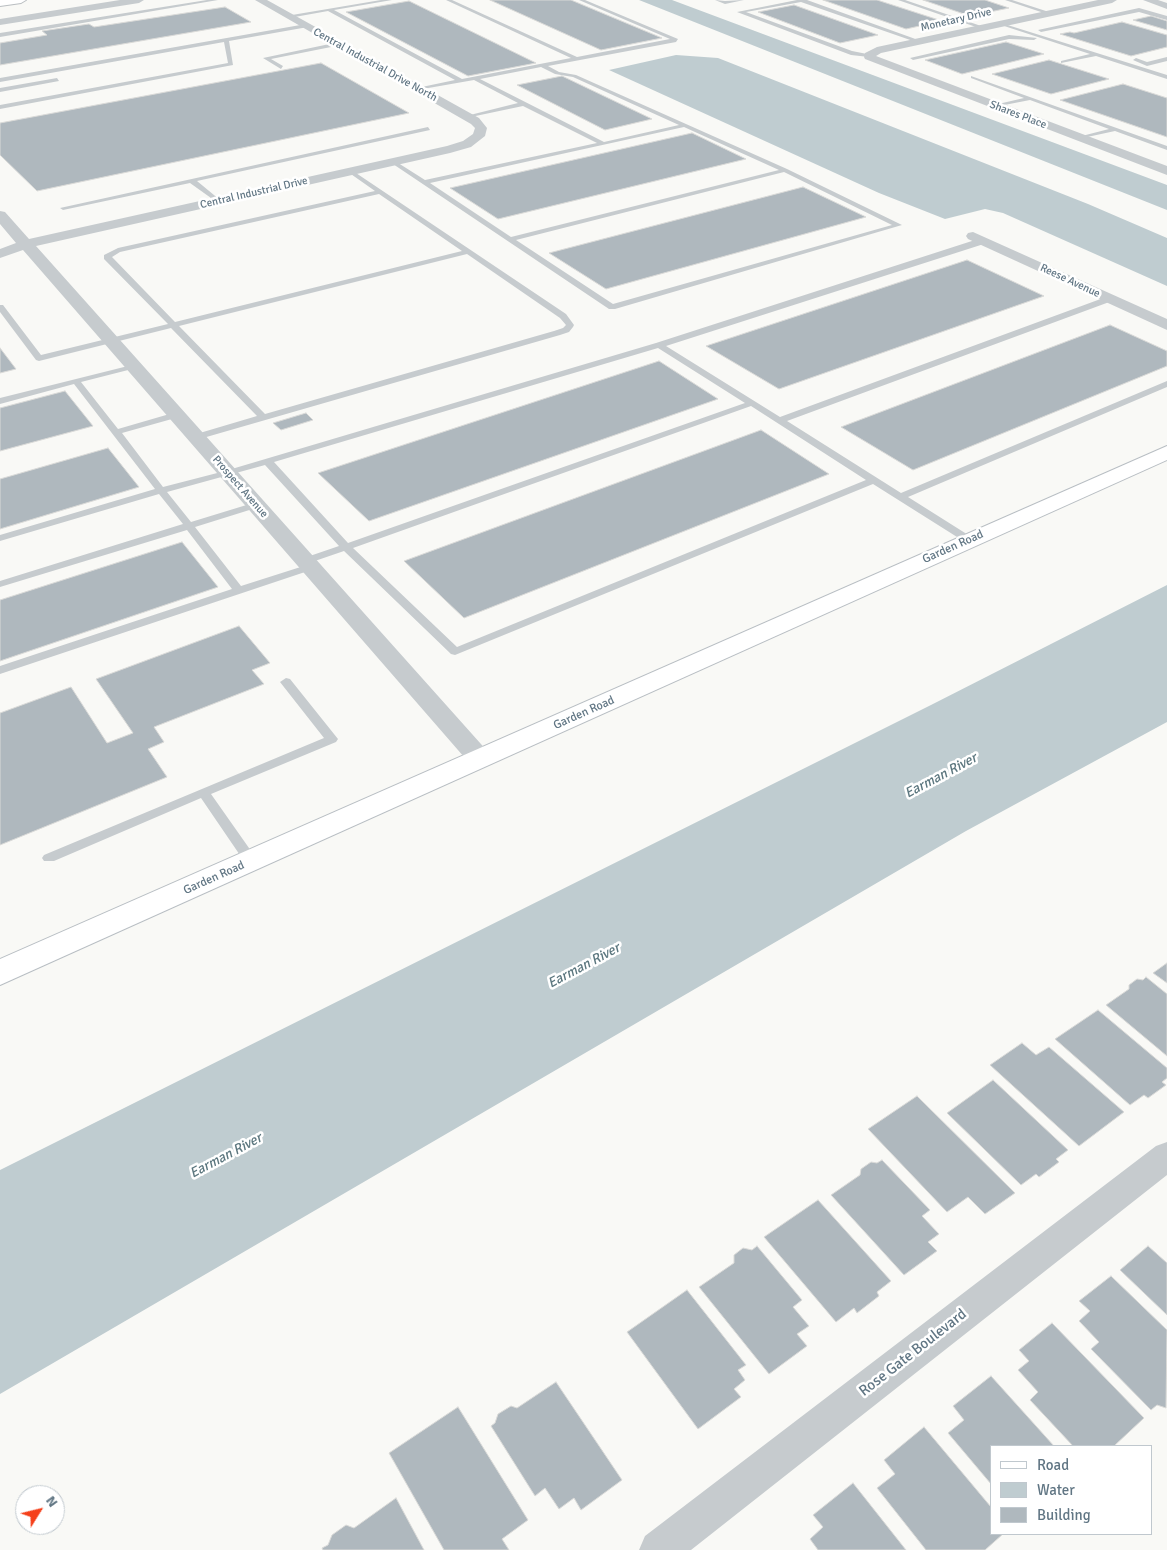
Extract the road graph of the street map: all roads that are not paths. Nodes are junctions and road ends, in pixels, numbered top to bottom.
1 (21, 0) edge
2 (139, 0) edge
3 (216, 0) edge
4 (260, 0) edge
5 (390, 0) edge
6 (448, 0) edge
7 (581, 0) edge
8 (717, 0) edge
9 (742, 0) edge
10 (804, 0) edge
11 (900, 0) edge
12 (1007, 0) edge
13 (1112, 0) edge
14 (1148, 0) edge
15 (0, 3) edge
16 (1167, 6) edge
17 (329, 10) junction
18 (1049, 13) junction
19 (50, 14) junction
20 (289, 16) junction
21 (1167, 18) edge
22 (1018, 19) junction
23 (0, 22) edge
24 (1000, 23) junction
25 (64, 24) junction
26 (306, 26) junction
27 (981, 27) junction
28 (1041, 33) junction
29 (0, 34) edge
30 (226, 40) junction
31 (924, 40) junction
32 (339, 44) junction
33 (958, 48) junction
34 (1096, 54) junction
35 (869, 56) junction
36 (913, 58) dead end
37 (577, 59) junction
38 (1167, 59) edge
39 (1063, 62) dead end
40 (543, 66) junction
41 (281, 67) dead end
42 (47, 72) junction
43 (974, 77) dead end
44 (1167, 77) edge
45 (476, 79) junction
46 (0, 80) edge
47 (57, 80) junction
48 (461, 81) junction
49 (63, 84) dead end
50 (69, 89) dead end
51 (419, 89) junction
52 (0, 90) edge
53 (75, 93) junction
54 (1031, 98) junction
55 (524, 104) junction
56 (996, 106) junction
57 (0, 107) edge
58 (468, 117) junction
59 (682, 126) junction
60 (428, 128) dead end
61 (1115, 129) junction
62 (479, 136) joint
63 (1080, 138) junction
64 (603, 144) junction
65 (1167, 148) edge
66 (393, 162) junction
67 (785, 170) junction
68 (1167, 171) edge
69 (350, 172) junction
70 (191, 180) junction
71 (424, 182) junction
72 (380, 192) junction
73 (218, 201) junction
74 (63, 208) dead end
75 (0, 214) edge
76 (510, 238) junction
77 (979, 239) joint
78 (26, 244) junction
79 (0, 245) edge
80 (467, 252) junction
81 (0, 254) edge
82 (1108, 299) junction
83 (0, 307) edge
84 (175, 325) junction
85 (1167, 325) edge
86 (110, 340) junction
87 (659, 345) junction
88 (133, 366) junction
89 (76, 381) junction
90 (1167, 384) edge
91 (0, 401) edge
92 (752, 403) junction
93 (176, 415) junction
94 (264, 418) junction
95 (780, 421) junction
96 (116, 432) junction
97 (196, 437) junction
98 (1167, 452) edge
99 (267, 461) junction
100 (228, 474) junction
101 (874, 480) junction
102 (162, 490) junction
103 (900, 497) junction
104 (256, 505) junction
105 (189, 526) junction
106 (0, 538) edge
107 (969, 540) junction
108 (346, 546) junction
109 (308, 564) junction
110 (0, 584) edge
111 (239, 590) junction
112 (0, 670) edge
113 (286, 682) dead end
114 (480, 759) junction
115 (203, 792) junction
116 (49, 858) dead end
117 (251, 861) junction
118 (0, 973) edge
119 (1167, 1156) edge
120 (676, 1545) edge

1 - 15 main road
2 - 19 street
3 - 25 lane
4 - 20 street, Central Industrial Drive North
5 - 17 lane
6 - 37 lane
7 - 37 lane
8 - 9 lane
10 - 31 lane
10 - 35 lane
11 - 27 lane
12 - 18 lane
13 - 18 street, Monetary Drive
14 - 16 street
17 - 20 lane
17 - 48 lane
18 - 22 street, Monetary Drive
19 - 23 street
19 - 25 lane
20 - 26 street, Central Industrial Drive North
21 - 28 lane
22 - 24 street, Monetary Drive
22 - 28 lane
24 - 27 street, Monetary Drive
24 - 28 lane
25 - 29 lane
26 - 30 lane
26 - 32 street, Central Industrial Drive North
27 - 31 street, Monetary Drive
28 - 33 lane
28 - 34 lane
28 - 38 lane
30 - 42 lane
30 - 53 lane
31 - 33 lane
31 - 35 street, Monetary Drive
32 - 41 lane
32 - 51 street, Central Industrial Drive North
33 - 36 lane
34 - 39 lane
34 - 44 lane
35 - 56 street, Shares Place
37 - 40 lane
40 - 45 lane
40 - 59 lane
42 - 46 lane
42 - 47 lane
43 - 54 lane
45 - 48 lane
45 - 55 lane
47 - 49 lane
47 - 52 lane
48 - 51 lane
50 - 53 lane
51 - 58 street, Central Industrial Drive North
53 - 57 lane
54 - 56 lane
54 - 61 lane
55 - 58 lane
55 - 64 lane
56 - 63 street, Shares Place
58 - 62 street, Central Industrial Drive North
59 - 64 lane
59 - 67 lane
60 - 70 lane
61 - 63 lane
61 - 65 lane
62 - 66 street, Central Industrial Drive
63 - 68 street, Shares Place
64 - 71 lane
66 - 69 street, Central Industrial Drive
66 - 71 lane
67 - 76 lane
67 - 76 lane
69 - 72 lane
69 - 73 street, Central Industrial Drive
70 - 73 lane
70 - 74 lane
71 - 76 lane
72 - 80 lane
72 - 84 lane
73 - 78 street, Central Industrial Drive
75 - 78 street, Prospect Avenue
77 - 82 street, Reese Avenue
77 - 87 lane
78 - 79 street, Central Industrial Drive
78 - 81 street, Central Industrial Drive
78 - 86 street, Prospect Avenue
80 - 84 lane
80 - 94 lane
82 - 85 street, Reese Avenue
82 - 95 lane
83 - 86 lane
84 - 86 lane
84 - 94 lane
86 - 88 street, Prospect Avenue
87 - 92 lane
87 - 99 lane
88 - 89 lane
88 - 93 street, Prospect Avenue
89 - 91 lane
89 - 96 lane
90 - 103 lane
92 - 95 lane
92 - 108 lane
93 - 96 lane
93 - 97 street, Prospect Avenue
94 - 97 lane
95 - 101 lane
96 - 102 lane
97 - 100 street, Prospect Avenue
98 - 107 main road, Garden Road
99 - 100 lane
99 - 108 lane
100 - 102 lane
100 - 104 street, Prospect Avenue
101 - 103 lane
101 - 108 lane
102 - 105 lane
102 - 106 lane
103 - 107 lane
104 - 105 lane
104 - 109 street, Prospect Avenue
105 - 110 lane
105 - 111 lane
107 - 114 main road, Garden Road
108 - 109 lane
109 - 111 lane
109 - 114 street, Prospect Avenue
111 - 112 lane
113 - 115 lane
114 - 117 main road, Garden Road
115 - 116 lane
115 - 117 lane
117 - 118 main road, Garden Road
119 - 120 street, Rose Gate Boulevard

